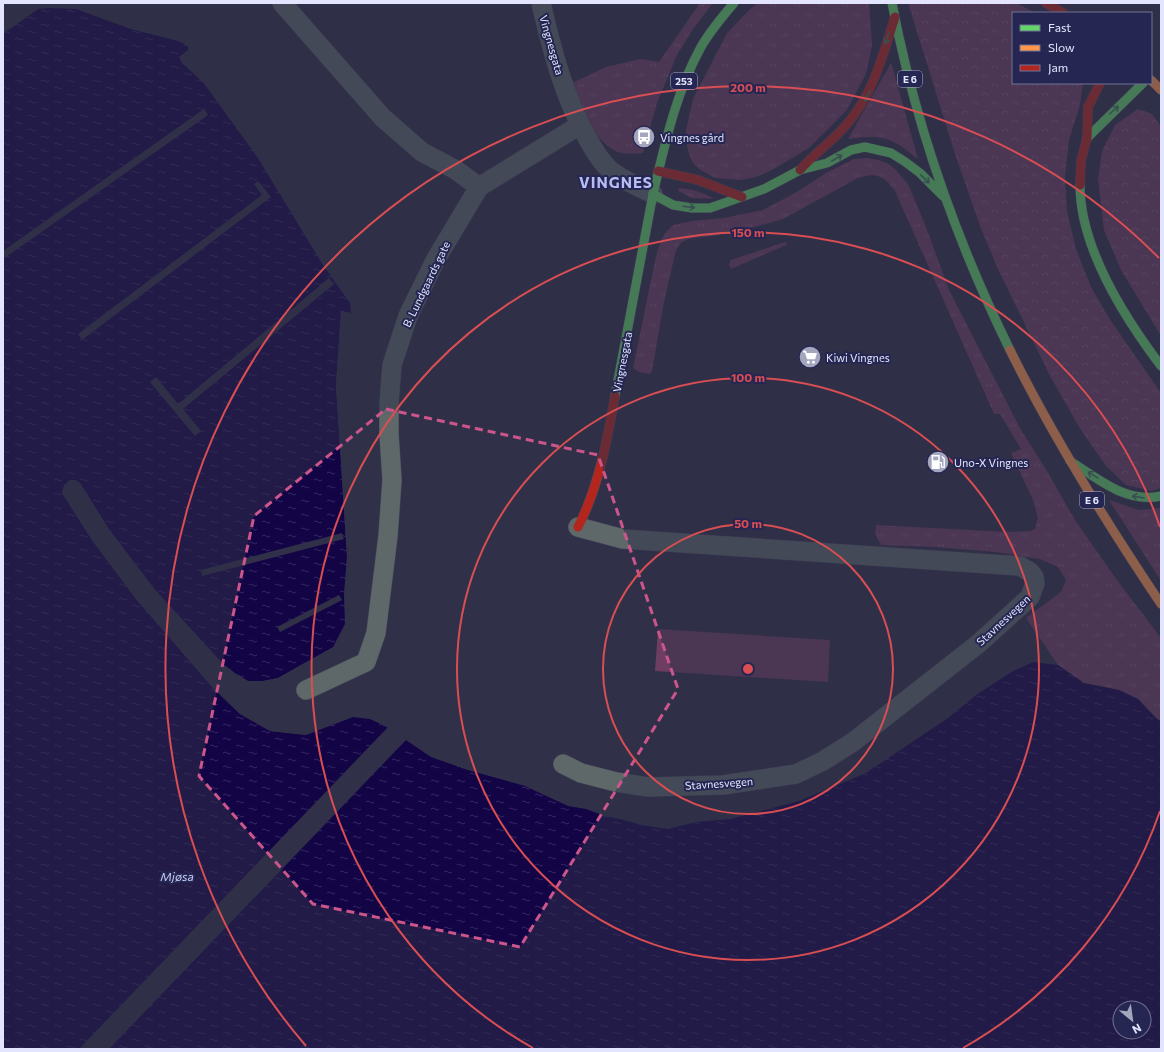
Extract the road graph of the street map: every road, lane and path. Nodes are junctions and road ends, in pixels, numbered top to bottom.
1 (282, 3) edge
2 (541, 3) edge
3 (734, 3) edge
4 (892, 3) edge
5 (1046, 3) edge
6 (1061, 12) edge
7 (895, 17) junction
8 (1152, 81) edge
9 (1099, 84) edge
10 (1142, 84) edge
11 (1161, 90) edge
12 (580, 125) junction
13 (1086, 138) junction
14 (800, 170) junction
15 (658, 171) junction
16 (479, 187) junction
17 (653, 194) junction
18 (742, 197) junction
19 (945, 198) junction
20 (1161, 366) edge
21 (1069, 460) junction
22 (1161, 496) edge
23 (578, 527) joint
24 (1161, 604) edge
25 (306, 690) dead end
26 (563, 764) dead end

1 - 16 street
2 - 12 street, Vingnesgata
3 - 15 main road, Vingnesgata / 253
4 - 7 main road, E 6
5 - 6 main road
7 -> 14 main road
7 - 19 main road, E 6
8 - 11 main road
9 - 13 main road
13 -> 10 main road
12 - 16 street
12 - 17 street, Vingnesgata
13 - 20 main road
14 - 18 main road
14 -> 19 main road
15 - 17 main road, Vingnesgata / 253
15 - 18 main road
16 - 25 street, B. Lundgaards gate
17 -> 18 main road
17 - 23 main road, Vingnesgata
19 - 21 main road, E 6
22 -> 21 main road
21 - 24 main road, E 6
23 - 26 street, Stavnesvegen

